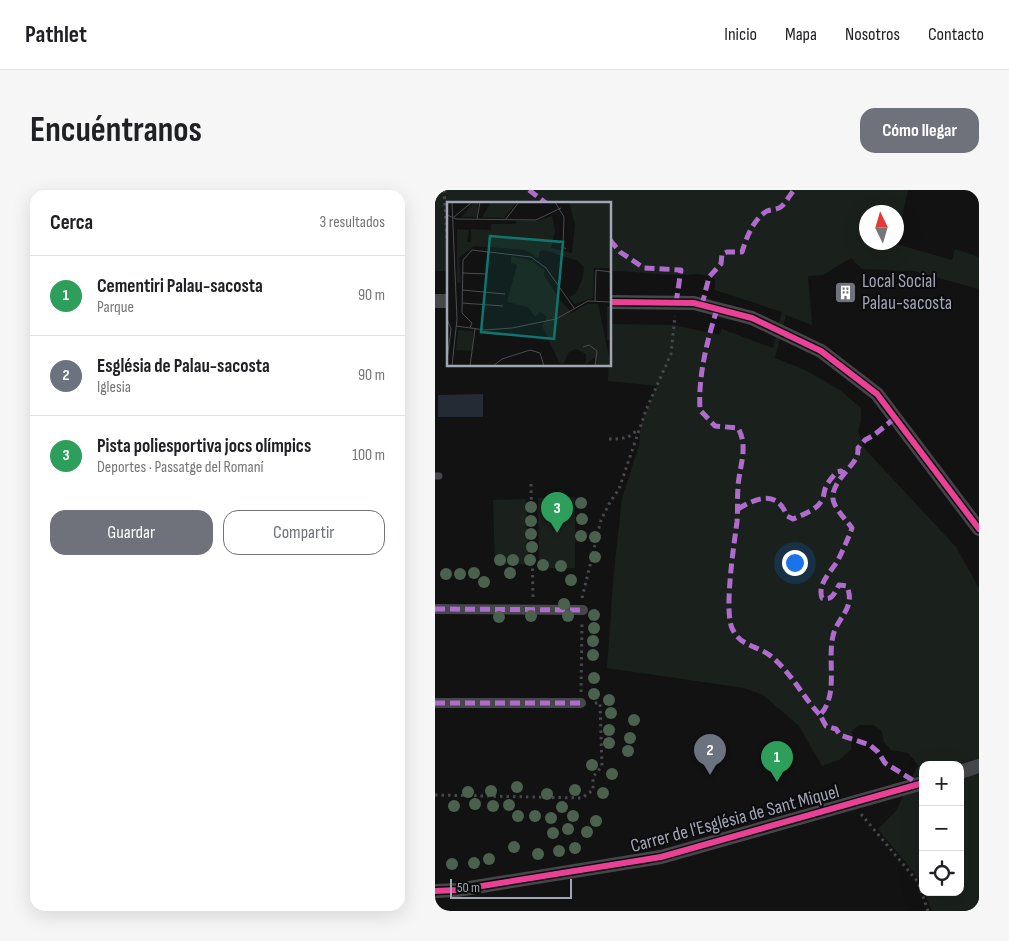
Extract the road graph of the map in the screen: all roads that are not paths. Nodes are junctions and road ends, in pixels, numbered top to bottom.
1 (611, 302) edge
2 (979, 529) edge
3 (435, 608) edge
4 (583, 610) road end
5 (435, 703) edge
6 (581, 703) road end
7 (979, 766) edge
8 (964, 771) edge
9 (919, 784) edge
10 (435, 891) edge

1 - 2 street
3 - 4 street
5 - 6 street
7 - 8 street
9 - 10 street, Carrer de l'Església de Sant Miquel

